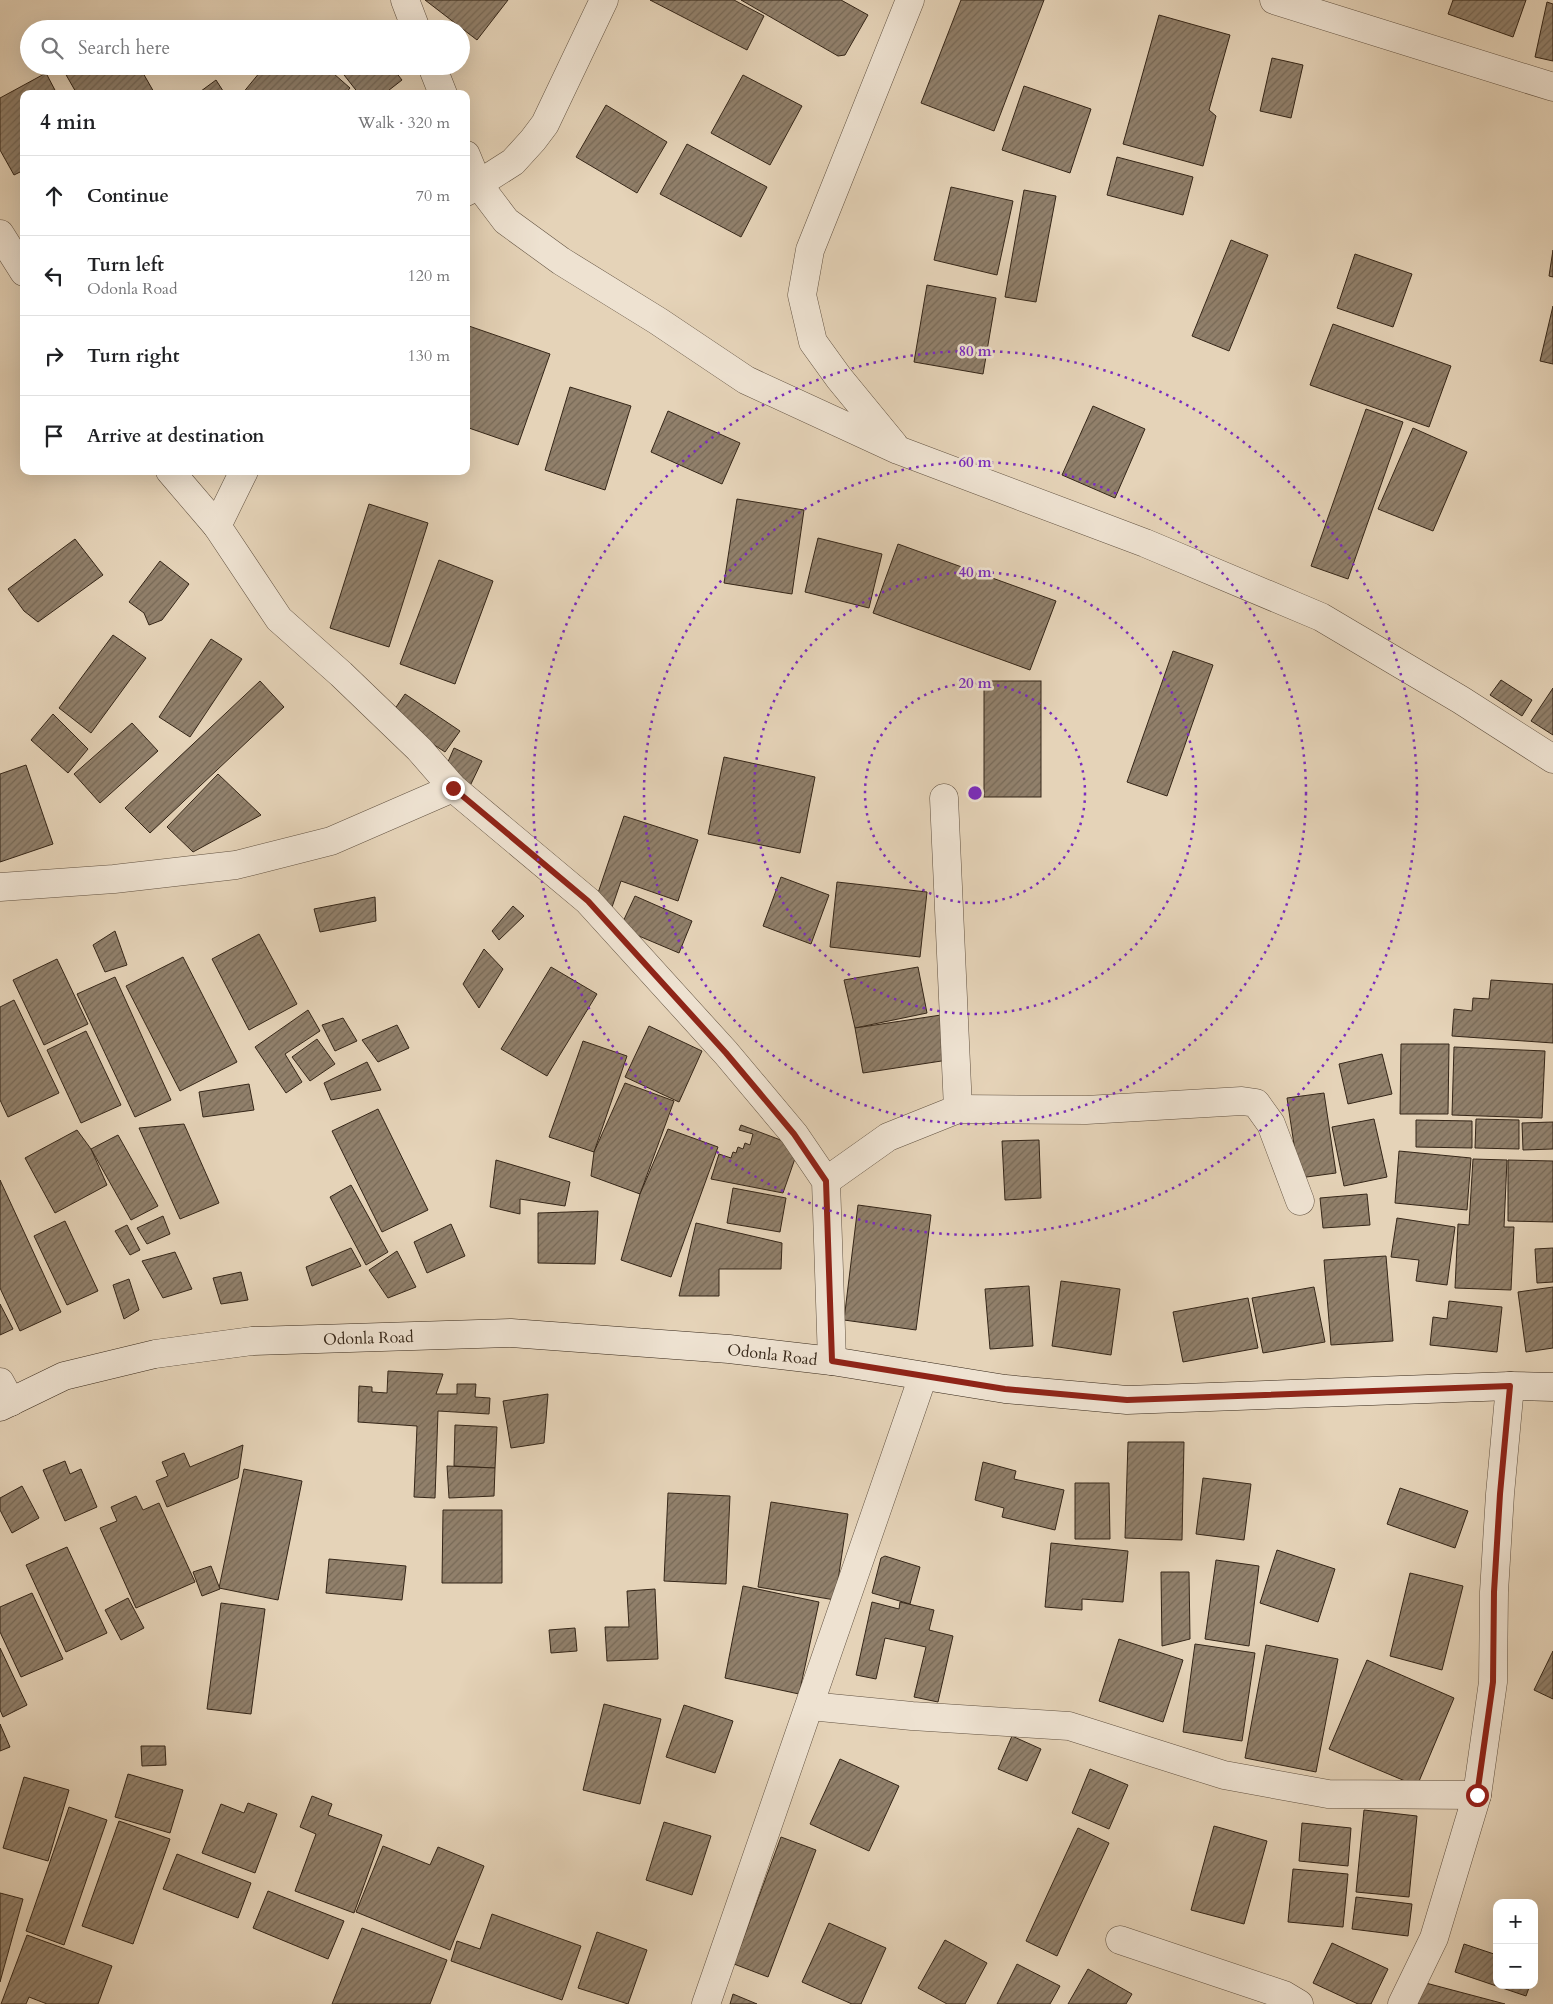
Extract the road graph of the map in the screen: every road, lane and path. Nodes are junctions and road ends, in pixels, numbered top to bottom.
1 (405, 0) edge
2 (604, 0) edge
3 (910, 0) edge
4 (1274, 0) edge
5 (413, 20) edge
6 (436, 75) edge
7 (1553, 87) edge
8 (441, 90) edge
9 (472, 188) edge
10 (0, 234) edge
11 (20, 266) edge
12 (898, 450) junction
13 (173, 475) edge
14 (242, 475) edge
15 (217, 526) junction
16 (1553, 759) edge
17 (453, 788) junction
18 (944, 798) dead end
19 (0, 887) edge
20 (958, 1109) junction
21 (826, 1181) junction
22 (1300, 1201) dead end
23 (832, 1361) junction
24 (923, 1376) junction
25 (1510, 1386) junction
26 (1553, 1387) edge
27 (4, 1397) edge
28 (810, 1706) junction
29 (1477, 1795) junction
30 (1120, 1940) dead end
31 (706, 2004) edge
32 (1300, 2004) edge
33 (1402, 2004) edge

1 - 5 street
2 - 9 street
3 - 12 street
4 - 7 street
6 - 8 street
9 - 12 street
10 - 11 street
12 - 16 street
13 - 15 street
14 - 15 street
15 - 17 street
17 - 19 street
17 - 21 street
18 - 20 street
20 - 21 street
20 - 22 street
21 - 23 street
23 - 24 street, Odonla Road
23 - 27 street, Odonla Road
24 - 25 street, Odonla Road
24 - 28 street
25 - 26 street, Odonla Road
25 - 29 street
28 - 29 street
28 - 31 street
29 - 33 street
30 - 32 street

